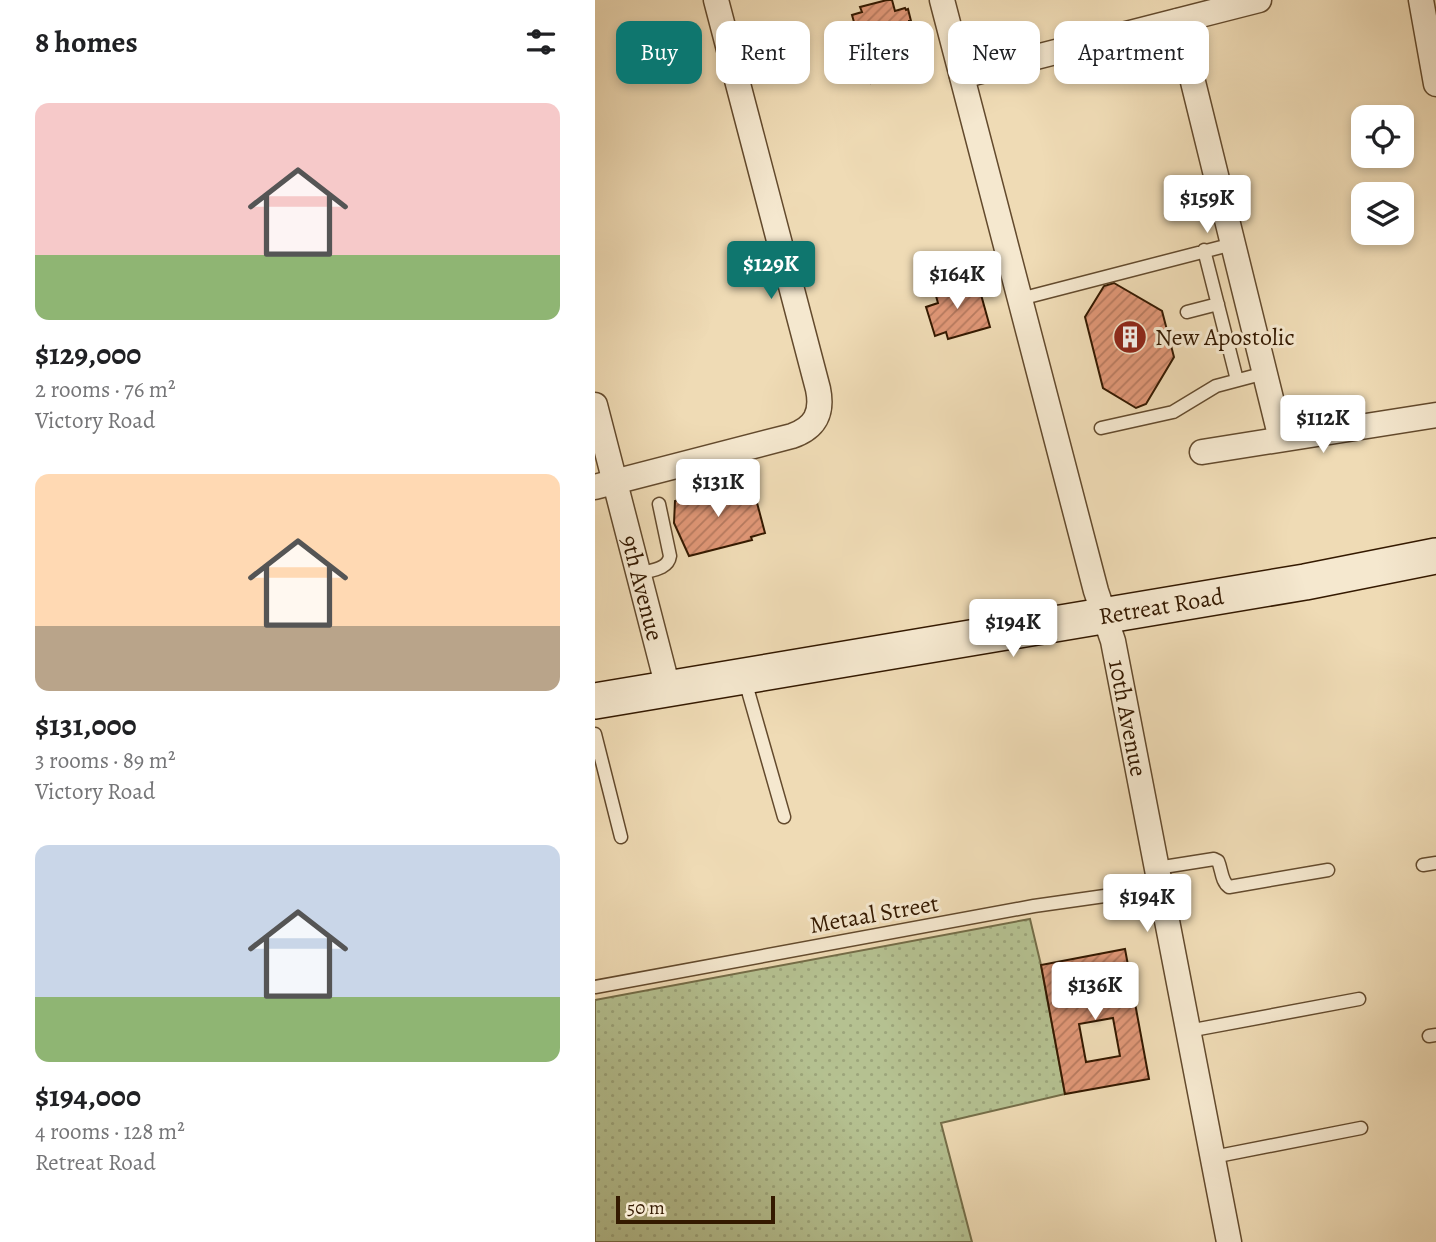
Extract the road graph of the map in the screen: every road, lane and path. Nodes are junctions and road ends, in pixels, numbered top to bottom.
1 (716, 0) edge
2 (942, 0) edge
3 (1259, 0) edge
4 (1420, 0) edge
5 (1178, 21) edge
6 (948, 23) edge
7 (964, 84) edge
8 (1194, 84) edge
9 (1436, 84) edge
10 (1233, 244) junction
11 (1205, 250) junction
12 (1020, 299) junction
13 (1218, 303) junction
14 (1188, 312) dead end
15 (1237, 320) junction
16 (1265, 373) junction
17 (1237, 380) junction
18 (595, 405) edge
19 (1436, 415) edge
20 (1101, 428) dead end
21 (1281, 439) junction
22 (1202, 452) dead end
23 (605, 485) edge
24 (659, 504) dead end
25 (1436, 556) edge
26 (638, 574) junction
27 (1104, 615) junction
28 (744, 677) junction
29 (668, 688) junction
30 (595, 701) edge
31 (595, 734) edge
32 (784, 817) dead end
33 (621, 837) dead end
34 (1328, 870) dead end
35 (1159, 878) junction
36 (595, 986) edge
37 (1359, 999) dead end
38 (1188, 1031) junction
39 (1361, 1128) dead end
40 (1213, 1157) junction
41 (1229, 1242) edge

1 - 23 street
2 - 6 street, 10th Avenue
3 - 5 street
4 - 9 street
7 - 12 street, 10th Avenue
8 - 10 street
10 - 11 lane
10 - 15 street
11 - 12 lane
11 - 13 lane
12 - 27 street, 10th Avenue
13 - 14 lane
13 - 15 lane
15 - 16 street
15 - 17 lane
16 - 17 lane
16 - 21 street
17 - 20 lane
18 - 23 street, 9th Avenue
19 - 21 street
21 - 22 street
23 - 26 street, 9th Avenue
24 - 26 lane
25 - 27 main road, Retreat Road
26 - 29 street, 9th Avenue
27 - 28 main road, Retreat Road
27 - 35 street, 10th Avenue
28 - 29 main road, Retreat Road
28 - 32 lane
29 - 30 main road, Retreat Road
31 - 33 lane
34 - 35 lane, Metaal Street
35 - 36 lane, Metaal Street
35 - 38 street, 10th Avenue
37 - 38 lane
38 - 40 street, 10th Avenue
39 - 40 lane
40 - 41 street, 10th Avenue

